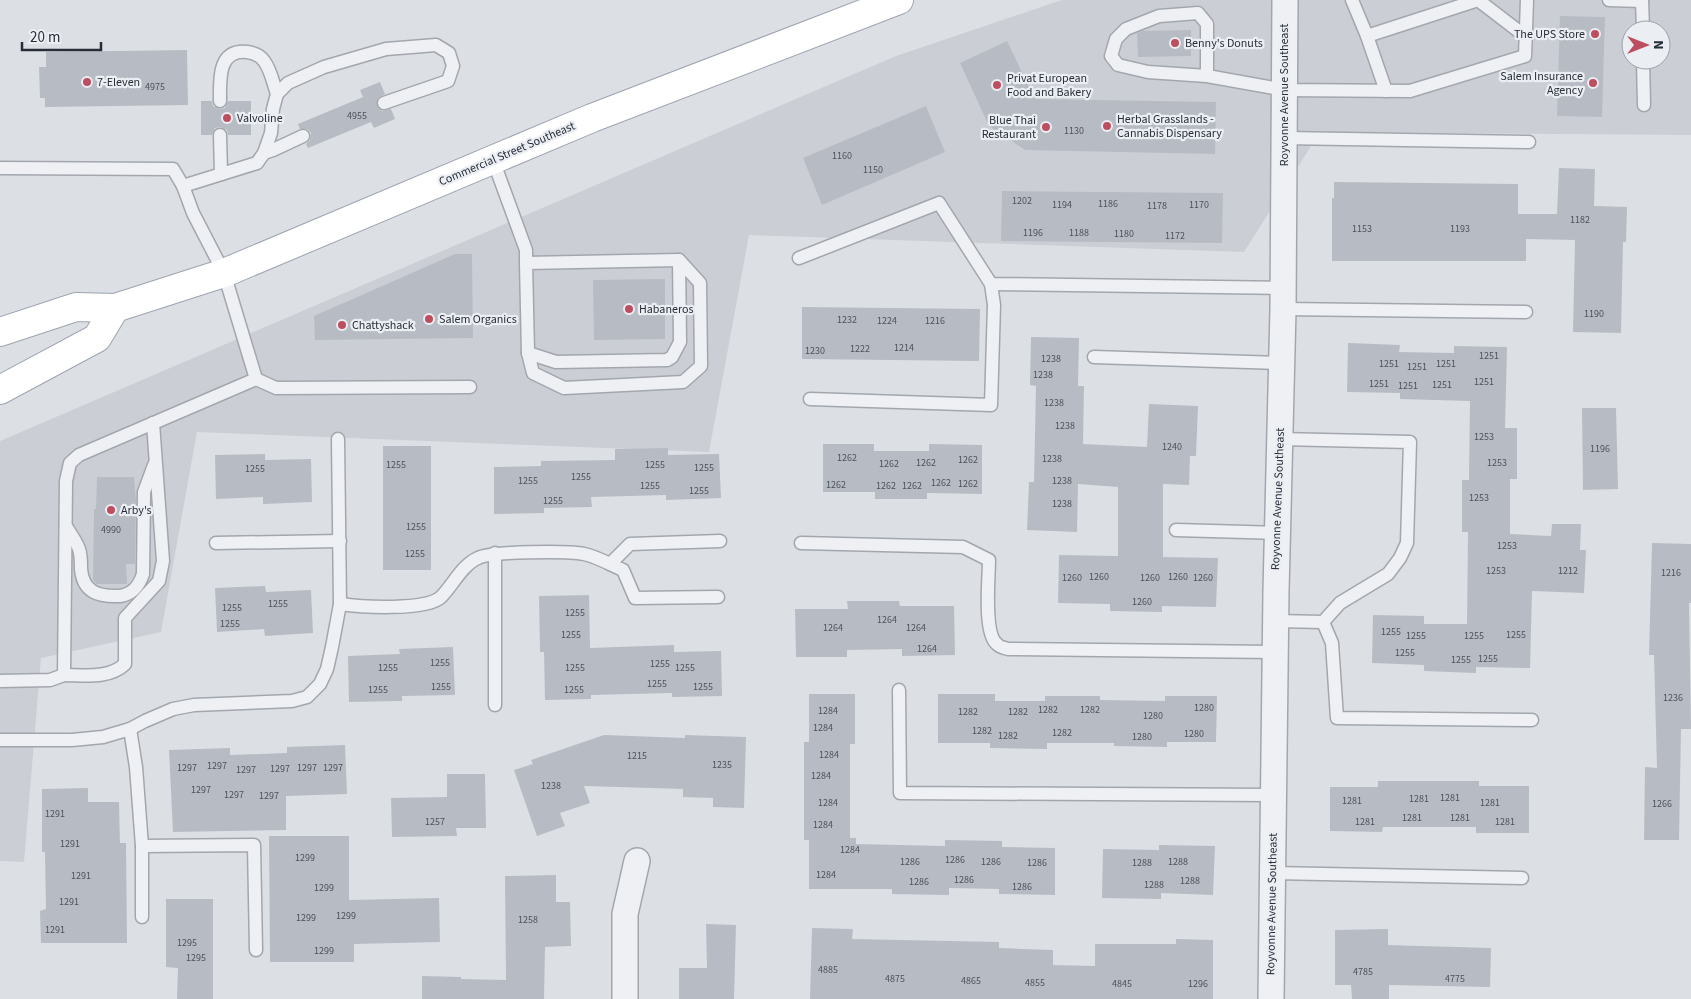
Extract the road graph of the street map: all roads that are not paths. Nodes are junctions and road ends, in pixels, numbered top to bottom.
1 (899, 0) edge
2 (1285, 0) edge
3 (1352, 0) edge
4 (1478, 0) edge
5 (1527, 0) edge
6 (1608, 0) edge
7 (1642, 0) edge
8 (1643, 20) edge
9 (1367, 36) junction
10 (1526, 36) junction
11 (1643, 70) edge
12 (1207, 76) junction
13 (1284, 90) junction
14 (1386, 91) junction
15 (277, 94) junction
16 (220, 101) dead end
17 (384, 103) dead end
18 (1644, 105) dead end
19 (220, 135) dead end
20 (302, 136) dead end
21 (1284, 138) junction
22 (1529, 142) dead end
23 (264, 153) junction
24 (493, 160) junction
25 (0, 168) edge
26 (221, 174) junction
27 (183, 186) junction
28 (799, 258) dead end
29 (678, 260) junction
30 (526, 263) junction
31 (224, 273) junction
32 (991, 284) junction
33 (1283, 299) junction
34 (115, 308) junction
35 (1526, 312) dead end
36 (0, 332) edge
37 (528, 353) junction
38 (1094, 358) dead end
39 (1282, 363) junction
40 (256, 379) junction
41 (470, 387) dead end
42 (0, 390) edge
43 (810, 399) dead end
44 (153, 423) junction
45 (338, 439) dead end
46 (1280, 439) junction
47 (156, 462) junction
48 (66, 526) junction
49 (1176, 530) dead end
50 (1278, 533) junction
51 (340, 540) junction
52 (720, 542) dead end
53 (216, 543) dead end
54 (801, 543) dead end
55 (495, 553) junction
56 (610, 564) junction
57 (718, 597) dead end
58 (340, 604) junction
59 (1275, 621) junction
60 (1324, 622) junction
61 (1275, 652) junction
62 (64, 675) junction
63 (0, 681) edge
64 (899, 690) dead end
65 (495, 705) dead end
66 (1532, 720) dead end
67 (130, 729) junction
68 (0, 740) edge
69 (1274, 796) junction
70 (142, 846) junction
71 (637, 861) dead end
72 (1273, 873) junction
73 (1522, 878) dead end
74 (142, 917) dead end
75 (256, 950) dead end
76 (625, 999) edge
77 (1271, 999) edge

1 - 24 main road, Commercial Street Southeast
2 - 13 street, Royvonne Avenue Southeast
3 - 9 lane
4 - 9 lane
4 - 10 lane
5 - 10 lane
6 - 7 lane
7 - 8 lane
9 - 14 lane
10 - 14 lane
11 - 18 lane
12 - 12 lane
12 - 13 lane
13 - 14 lane
13 - 21 street, Royvonne Avenue Southeast
15 - 16 lane
15 - 17 lane
15 - 23 lane
19 - 26 lane
20 - 23 lane
21 - 22 lane
21 - 33 street, Royvonne Avenue Southeast
23 - 26 lane
24 - 30 lane
24 - 31 main road, Commercial Street Southeast
25 - 27 lane
26 - 27 lane
27 - 31 lane
28 - 32 lane
29 - 30 lane
29 - 37 lane
29 - 37 lane
30 - 37 lane
31 - 34 main road, Commercial Street Southeast
31 - 40 lane
32 - 33 lane
32 - 43 lane
33 - 35 lane
33 - 39 street, Royvonne Avenue Southeast
34 - 36 main road, Commercial Street Southeast
34 - 42 main road
38 - 39 lane
39 - 46 street, Royvonne Avenue Southeast
40 - 41 lane
40 - 44 lane
44 - 47 lane
44 - 48 lane
45 - 51 lane
46 - 50 street, Royvonne Avenue Southeast
46 - 60 lane
47 - 48 lane
47 - 62 lane
48 - 62 lane
49 - 50 lane
50 - 59 street, Royvonne Avenue Southeast
51 - 53 lane
51 - 58 lane
52 - 56 lane
54 - 61 lane
55 - 56 lane
55 - 58 lane
55 - 65 lane
56 - 57 lane
58 - 67 lane
59 - 60 lane
59 - 61 street, Royvonne Avenue Southeast
60 - 66 lane
61 - 69 street, Royvonne Avenue Southeast
62 - 63 lane
64 - 69 lane
67 - 68 lane
67 - 70 lane
69 - 72 street, Royvonne Avenue Southeast
70 - 74 lane
70 - 75 lane
71 - 76 street
72 - 73 lane
72 - 77 street, Royvonne Avenue Southeast

